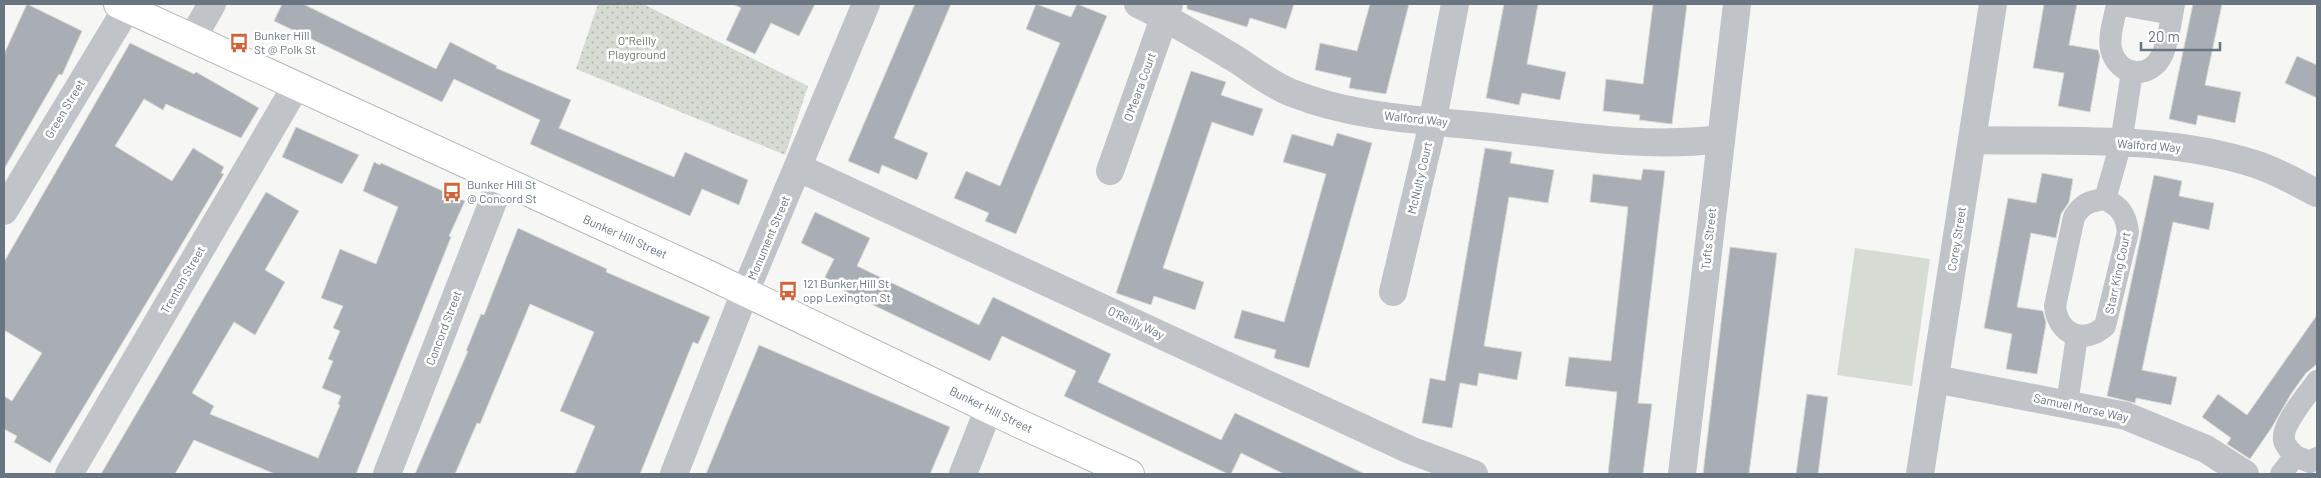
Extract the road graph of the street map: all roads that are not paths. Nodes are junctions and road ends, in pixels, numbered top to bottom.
1 (212, 4) edge
2 (866, 4) edge
3 (1138, 4) edge
4 (1455, 4) edge
5 (1737, 4) edge
6 (1993, 4) edge
7 (2117, 4) edge
8 (122, 6) edge
9 (2173, 9) edge
10 (1167, 10) edge
11 (193, 37) junction
12 (2132, 72) junction
13 (296, 86) junction
14 (1432, 121) junction
15 (1720, 139) junction
16 (1973, 140) junction
17 (2121, 143) junction
18 (799, 168) junction
19 (1110, 170) dead end
20 (12, 178) edge
21 (501, 181) junction
22 (2317, 193) edge
23 (2104, 199) junction
24 (4, 211) edge
25 (745, 292) junction
26 (1393, 292) dead end
27 (2078, 336) junction
28 (1935, 379) junction
29 (2317, 381) edge
30 (2067, 404) junction
31 (989, 408) junction
32 (2295, 456) junction
33 (2317, 458) edge
34 (1115, 471) edge
35 (69, 474) edge
36 (387, 474) edge
37 (674, 474) edge
38 (963, 474) edge
39 (1474, 474) edge
40 (1682, 474) edge
41 (1920, 474) edge
42 (2245, 474) edge
43 (2281, 474) edge

1 - 11 street
2 - 18 street, Monument Street
3 - 10 street, Walford Way
4 - 14 street, McNulty Court
5 - 15 street, Tufts Street
6 - 16 street, Corey Street
7 - 9 street
7 - 12 street
8 - 11 main road, Bunker Hill Street
8 - 20 street, Green Street
9 - 12 street
10 - 14 street, Walford Way
10 - 19 street, O'Meara Court
11 - 13 main road, Bunker Hill Street
12 - 17 street
13 - 21 main road, Bunker Hill Street
13 - 35 street, Trenton Street
14 - 15 street, Walford Way
14 - 26 street, McNulty Court
15 - 40 street, Tufts Street
16 - 17 street, Walford Way
16 - 28 street, Corey Street
17 - 22 street, Walford Way
17 - 23 street
18 - 25 street, Monument Street
18 - 39 street, O'Reilly Way
20 - 24 street, Green Street
21 - 25 main road, Bunker Hill Street
21 - 36 street, Concord Street
23 - 27 street
23 - 27 street, Starr King Court
25 - 31 main road, Bunker Hill Street
25 - 37 street, Monument Street
27 - 30 street
28 - 30 street, Samuel Morse Way
28 - 41 street, Corey Street
29 - 32 street
30 - 42 street, Samuel Morse Way
31 - 34 main road, Bunker Hill Street
31 - 38 street
32 - 33 street
32 - 43 street

